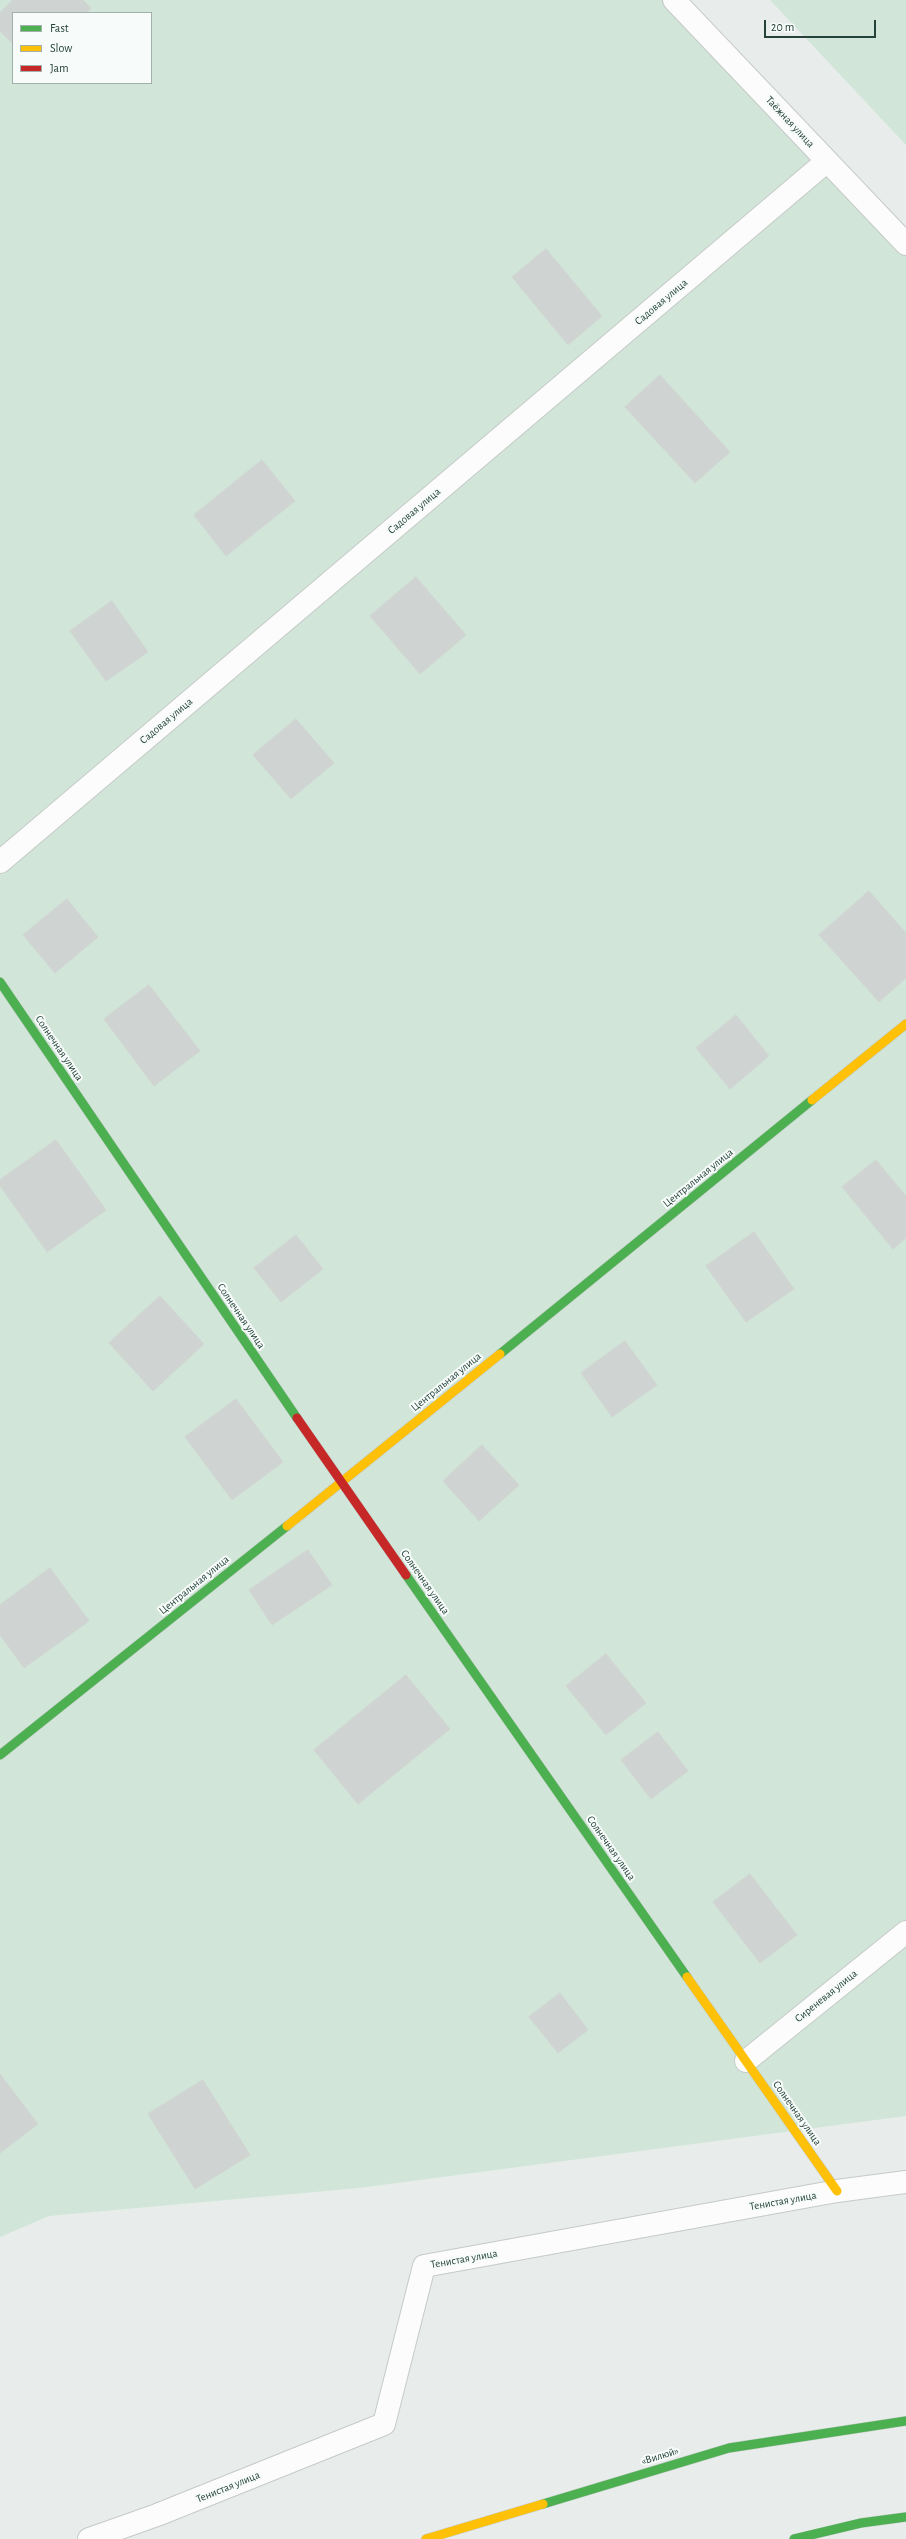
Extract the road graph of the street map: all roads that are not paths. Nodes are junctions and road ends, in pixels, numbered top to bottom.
1 (674, 0) edge
2 (827, 161) junction
3 (906, 244) edge
4 (0, 862) edge
5 (0, 982) edge
6 (906, 1024) edge
7 (341, 1483) junction
8 (0, 1755) edge
9 (906, 1932) edge
10 (746, 2061) junction
11 (906, 2182) edge
12 (837, 2191) junction
13 (906, 2420) edge
14 (906, 2517) edge
15 (89, 2539) edge
16 (426, 2539) edge
17 (794, 2539) edge

1 - 2 street, Таёжная улица
2 - 3 street, Таёжная улица
2 - 4 street, Садовая улица
5 - 7 main road, Солнечная улица
6 - 7 main road, Центральная улица
7 - 8 main road, Центральная улица
7 - 10 main road, Солнечная улица
9 - 10 street, Сиреневая улица
10 - 12 main road, Солнечная улица
11 - 12 street, Тенистая улица
12 - 15 street, Тенистая улица
13 - 16 main road, «Вилюй»
14 - 17 main road

